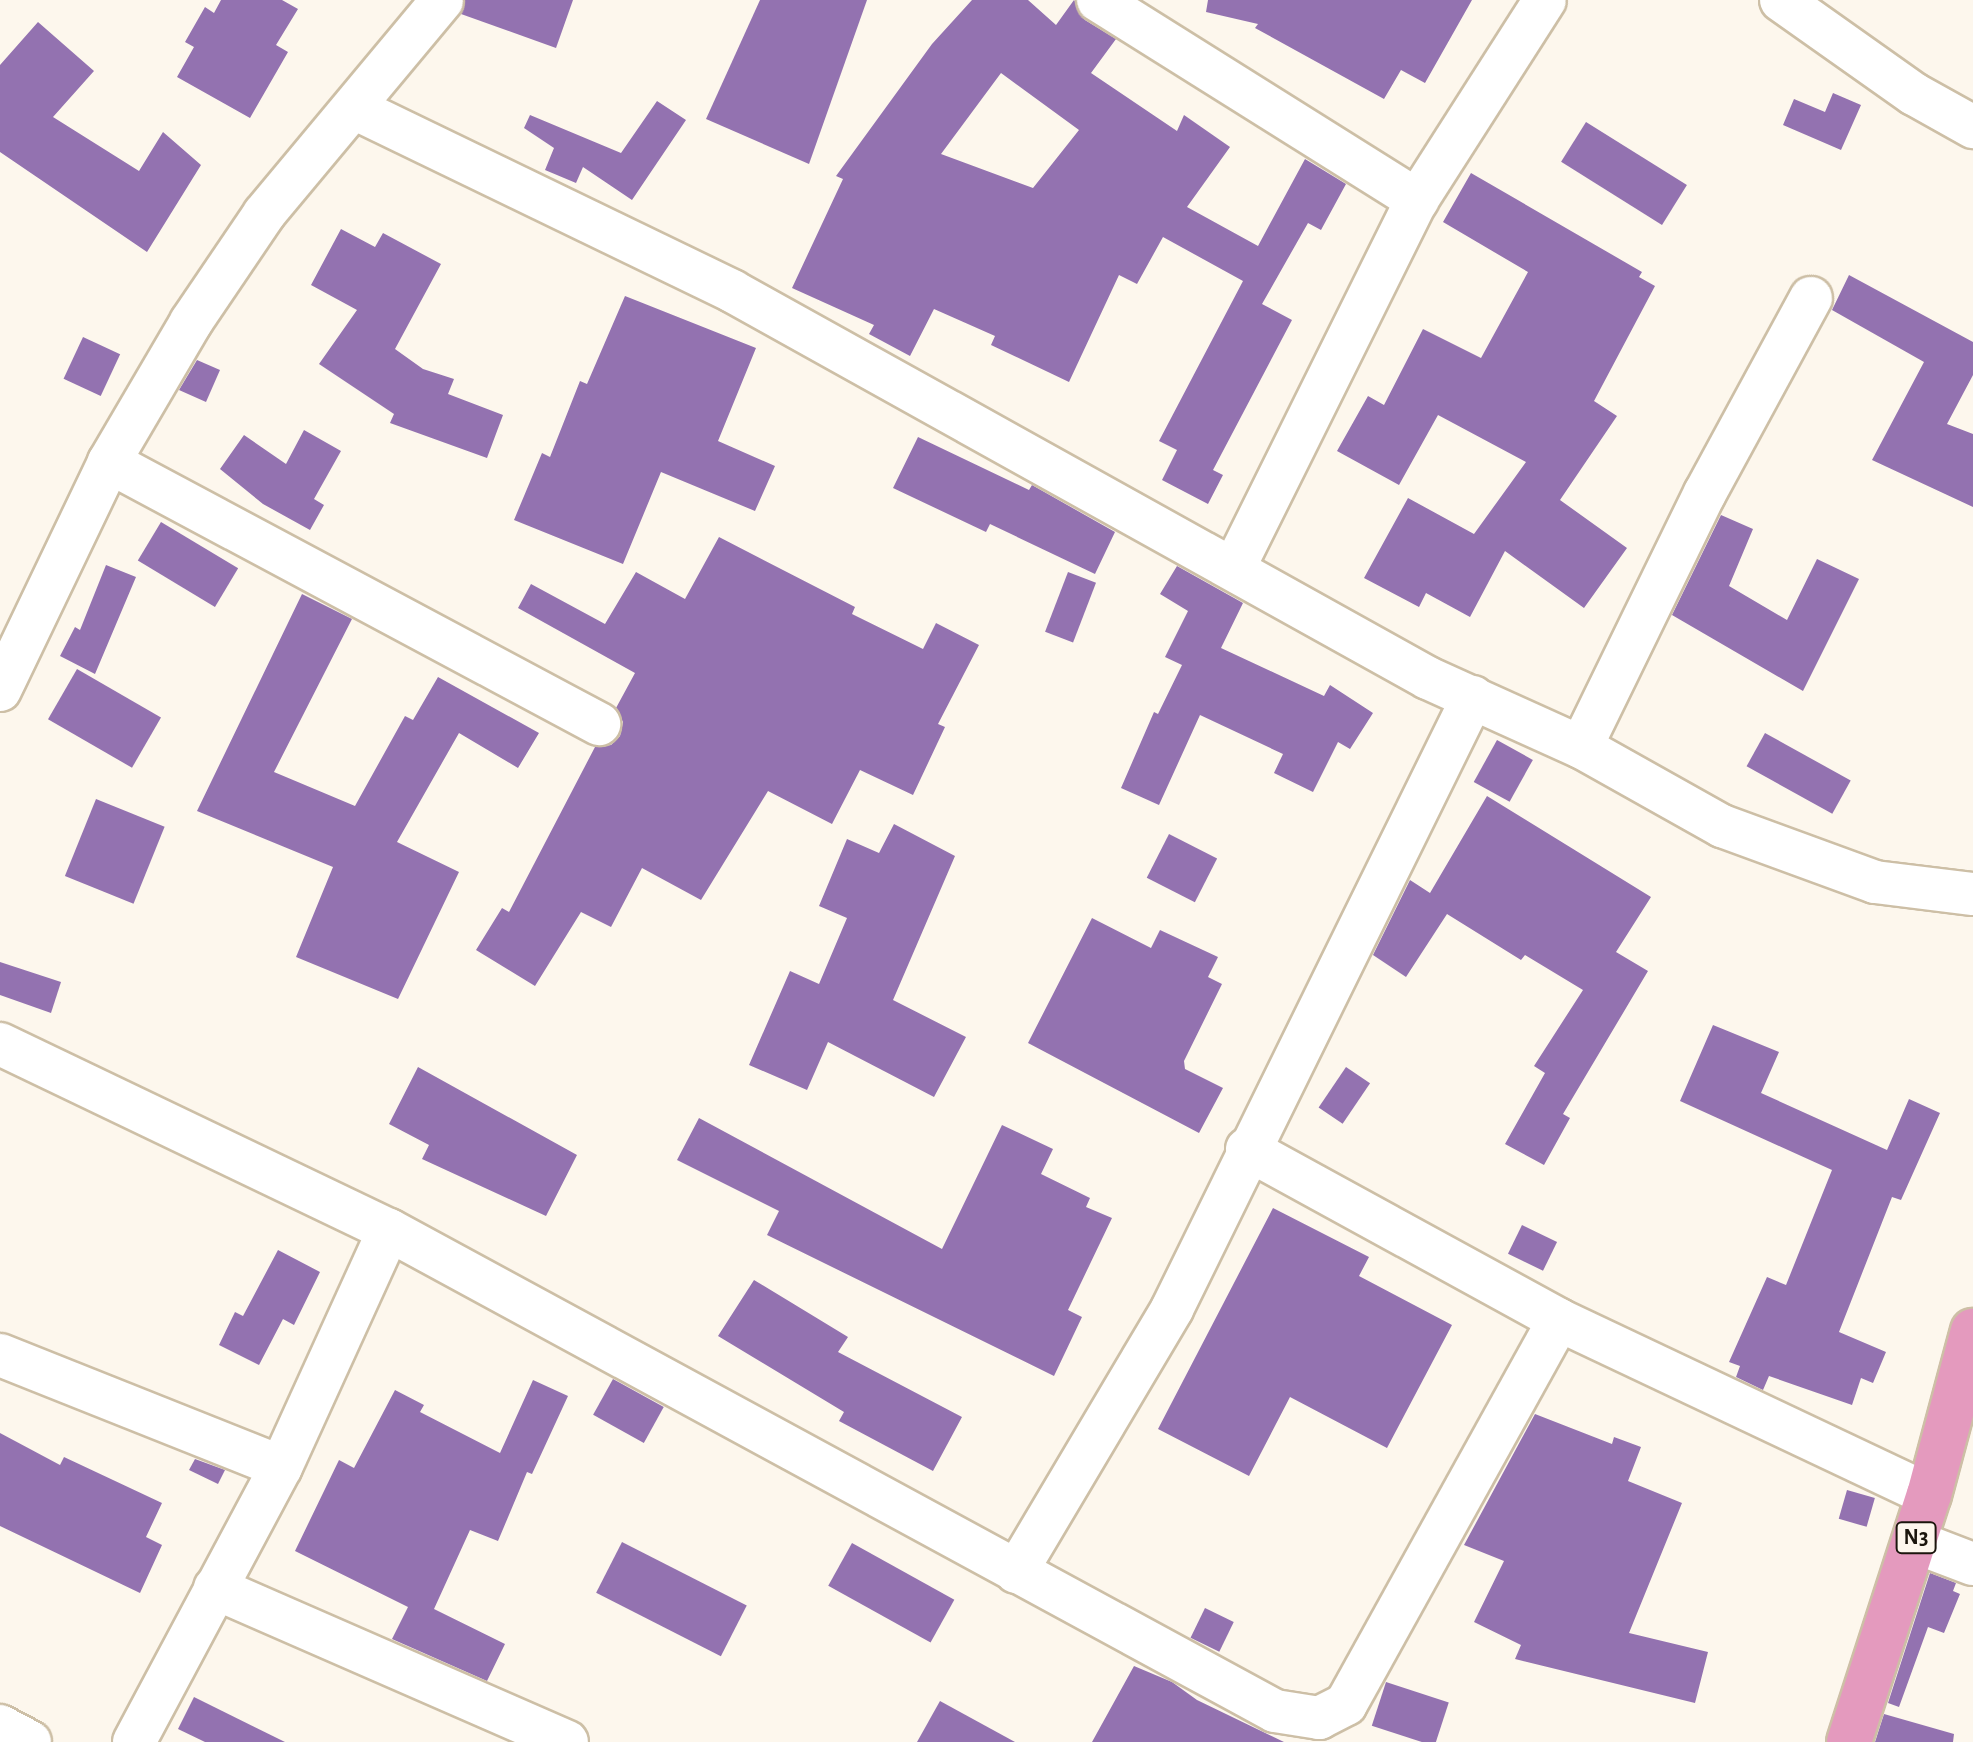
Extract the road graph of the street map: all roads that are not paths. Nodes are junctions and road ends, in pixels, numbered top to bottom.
1 (442, 0) edge
2 (1098, 0) edge
3 (1545, 0) edge
4 (1781, 0) edge
5 (356, 109) junction
6 (1973, 127) edge
7 (1417, 200) junction
8 (1811, 298) dead end
9 (109, 462) junction
10 (1235, 566) junction
11 (2, 680) edge
12 (1473, 697) junction
13 (599, 724) dead end
14 (1581, 747) junction
15 (1973, 894) edge
16 (0, 1044) edge
17 (1247, 1149) junction
18 (389, 1230) junction
19 (1559, 1320) junction
20 (1973, 1331) edge
21 (0, 1355) edge
22 (281, 1467) junction
23 (1929, 1495) junction
24 (1915, 1542) junction
25 (1973, 1564) edge
26 (1016, 1572) junction
27 (215, 1588) junction
28 (0, 1726) edge
29 (30, 1742) edge
30 (134, 1742) edge
31 (567, 1742) edge
32 (1849, 1742) edge

1 - 5 street
2 - 7 street
3 - 7 street
4 - 6 street
5 - 9 street
5 - 10 street
7 - 10 street
8 - 14 street
9 - 11 street
9 - 13 street
10 - 12 street
12 - 14 street
12 - 17 street
14 - 15 street
16 - 18 street
17 - 19 street
17 - 26 street
18 - 22 street
18 - 26 street
19 - 23 street
19 - 26 street
20 - 23 main road, N3
21 - 22 street
22 - 27 street
23 - 24 main road, N3
24 - 25 street
24 - 32 main road, N3
27 - 30 street
27 - 31 street
28 - 29 street

